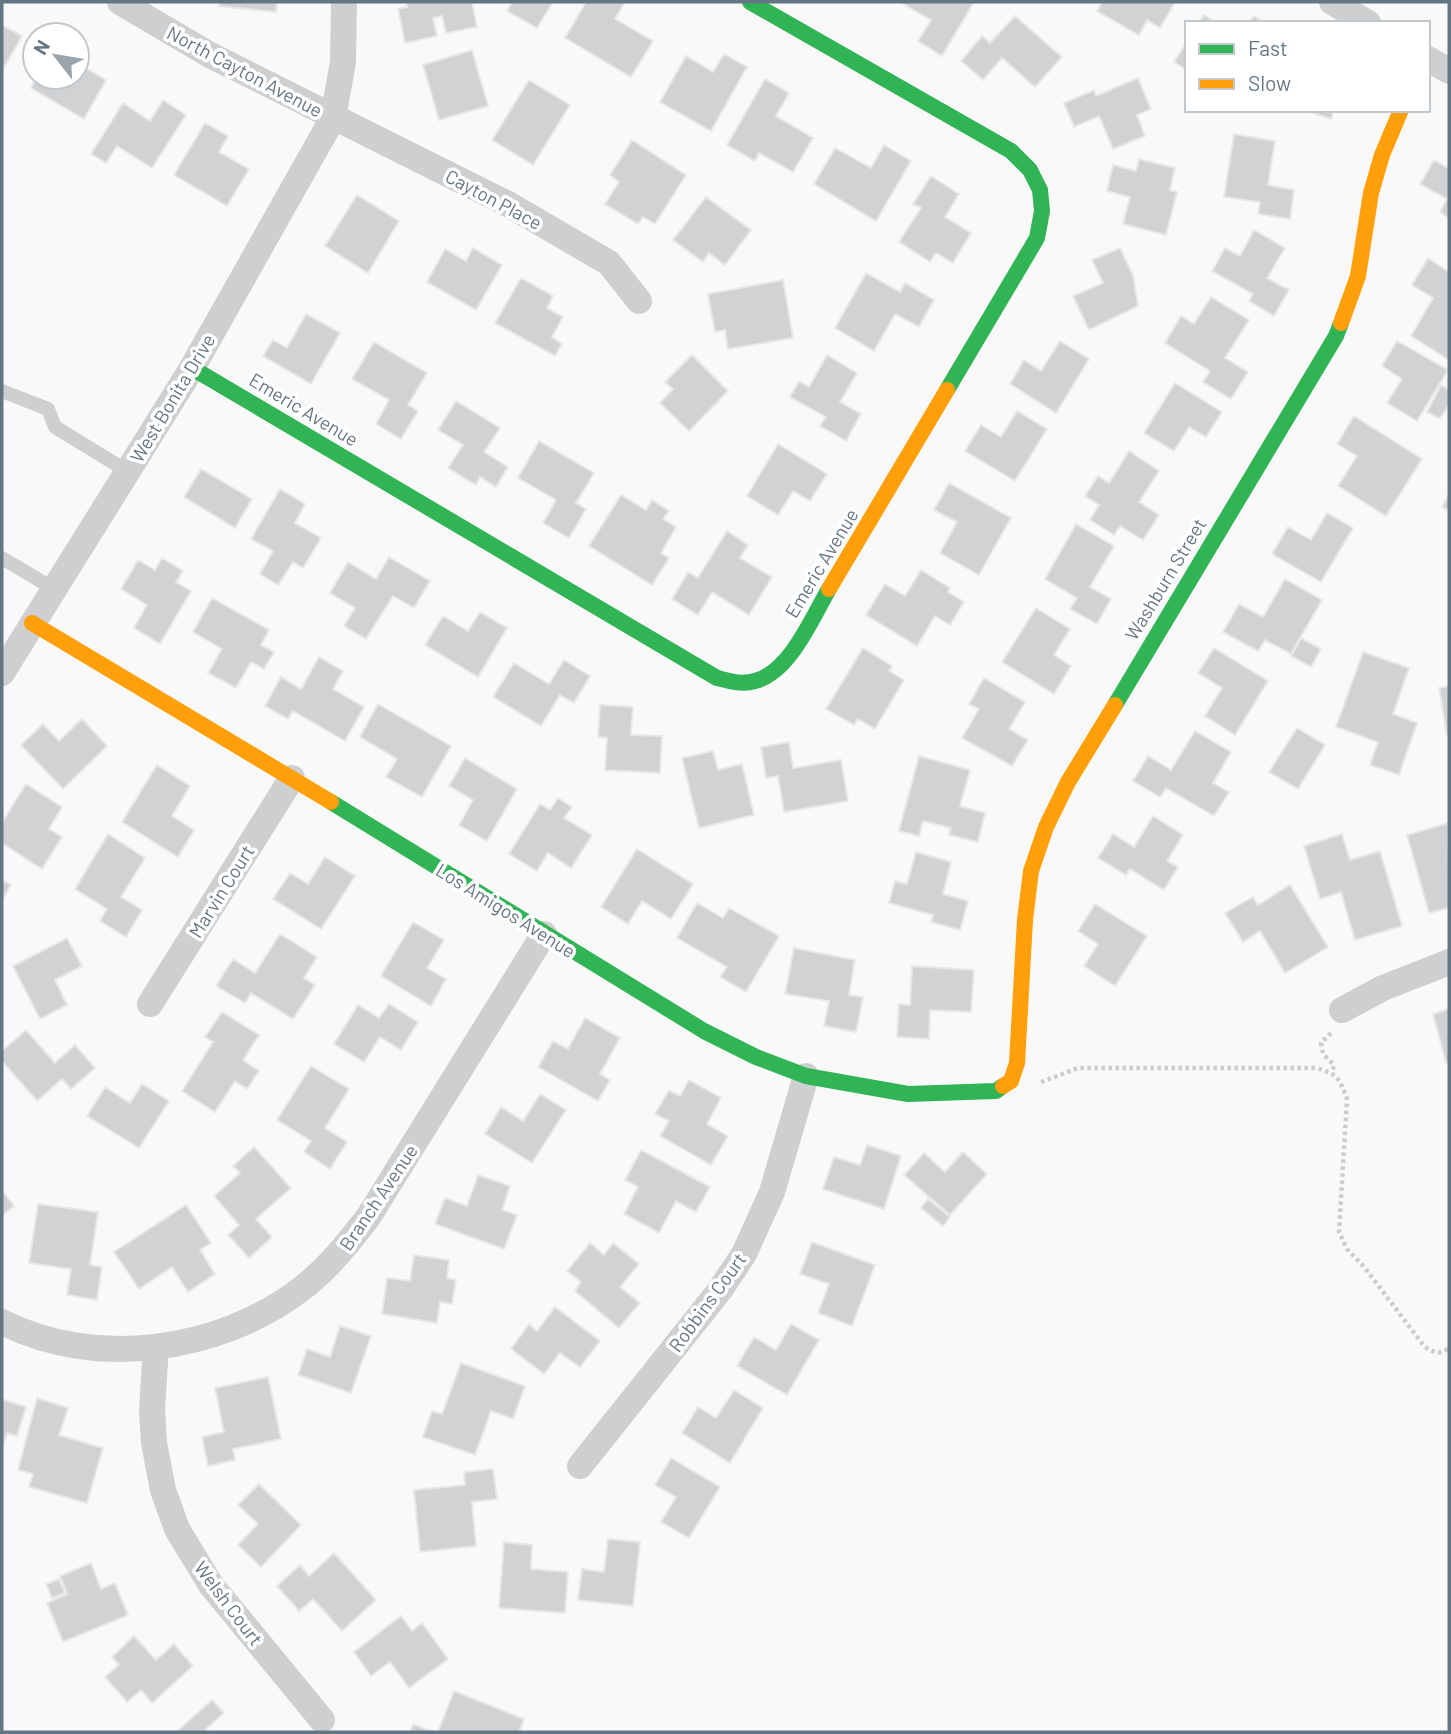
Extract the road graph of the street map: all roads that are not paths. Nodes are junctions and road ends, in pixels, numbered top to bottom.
1 (120, 2) edge
2 (344, 2) edge
3 (750, 2) edge
4 (1332, 2) edge
5 (1365, 21) edge
6 (1430, 60) edge
7 (1449, 71) edge
8 (1400, 112) edge
9 (333, 118) junction
10 (639, 301) dead end
11 (192, 368) junction
12 (2, 391) edge
13 (127, 471) junction
14 (2, 558) edge
15 (54, 589) junction
16 (32, 623) junction
17 (2, 673) edge
18 (292, 778) junction
19 (544, 934) junction
20 (1449, 962) edge
21 (150, 1004) dead end
22 (1342, 1010) road end
23 (806, 1076) junction
24 (1011, 1081) joint
25 (2, 1322) edge
26 (156, 1347) junction
27 (580, 1466) dead end
28 (322, 1720) dead end

1 - 9 street, North Cayton Avenue
2 - 9 street, West Bonita Drive
3 - 11 street, Emeric Avenue
4 - 5 street
6 - 7 street
8 - 24 street, Washburn Street
9 - 10 street, Cayton Place
9 - 11 street, West Bonita Drive
11 - 13 street, West Bonita Drive
12 - 13 lane
13 - 15 street, West Bonita Drive
14 - 15 lane
15 - 16 street, West Bonita Drive
16 - 17 street, West Bonita Drive
16 - 18 street, Los Amigos Avenue
18 - 19 street, Los Amigos Avenue
18 - 21 street, Marvin Court
19 - 23 street, Los Amigos Avenue
19 - 26 street, Branch Avenue
20 - 22 street
23 - 24 street, Los Amigos Avenue
23 - 27 street, Robbins Court
25 - 26 street, Branch Avenue
26 - 28 street, Welsh Court

